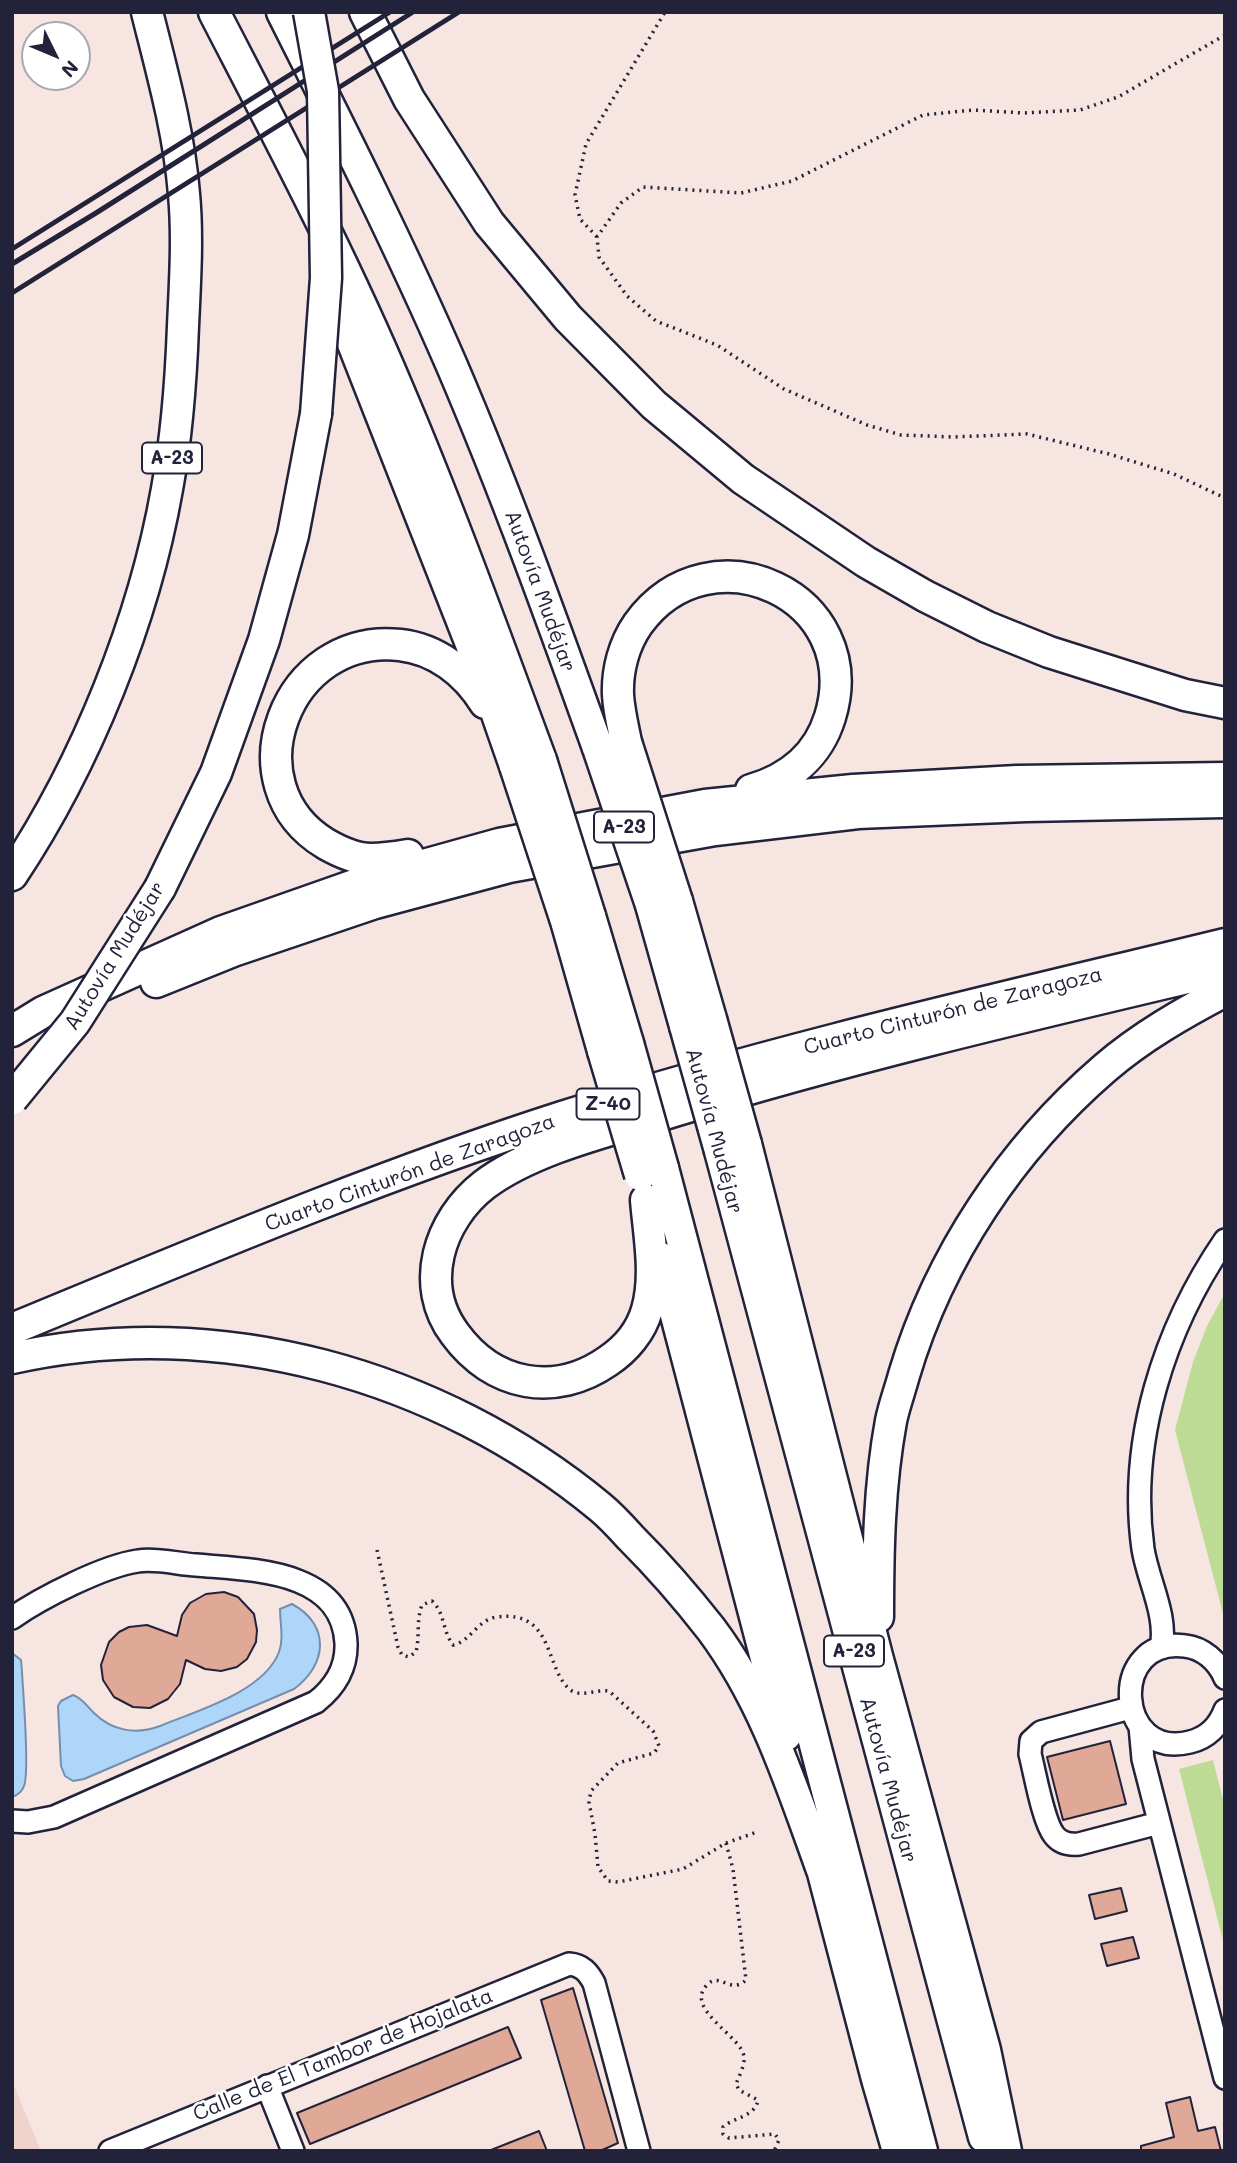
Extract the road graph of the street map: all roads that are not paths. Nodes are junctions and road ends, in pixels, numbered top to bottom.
1 (147, 12) edge
2 (214, 12) edge
3 (282, 12) edge
4 (309, 12) edge
5 (365, 12) edge
6 (299, 176) junction
7 (1225, 704) edge
8 (505, 735) junction
9 (612, 745) junction
10 (528, 763) junction
11 (1225, 778) edge
12 (1225, 803) edge
13 (705, 805) junction
14 (499, 844) junction
15 (12, 875) edge
16 (1225, 944) edge
17 (1225, 969) edge
18 (1225, 990) edge
19 (12, 1031) edge
20 (12, 1044) edge
21 (12, 1099) edge
22 (733, 1148) junction
23 (650, 1181) junction
24 (1225, 1240) edge
25 (12, 1329) edge
26 (12, 1358) edge
27 (12, 1618) edge
28 (1161, 1648) junction
29 (1218, 1655) edge
30 (877, 1656) junction
31 (1225, 1678) edge
32 (1225, 1710) edge
33 (1135, 1717) junction
34 (12, 1821) edge
35 (1159, 1823) junction
36 (822, 1870) junction
37 (1225, 2078) edge
38 (267, 2086) junction
39 (110, 2151) edge
40 (293, 2151) edge
41 (639, 2151) edge
42 (898, 2151) edge
43 (922, 2151) edge
44 (987, 2151) edge
45 (1006, 2151) edge

1 - 15 highway, A-23
2 - 6 highway, A-23
3 - 9 highway, Autovía Mudéjar / A-23
4 - 21 highway, Autovía Mudéjar, bridge
5 - 7 highway
6 - 8 highway
6 - 10 highway, A-23
8 - 10 highway
8 - 14 highway
9 - 13 highway
9 - 22 highway, Autovía Mudéjar / A-23, bridge
10 - 23 highway, A-23, bridge
11 - 13 highway
12 - 20 highway
13 - 14 highway
14 - 19 highway
16 - 25 highway, Cuarto Cinturón de Zaragoza / Z-40
17 - 23 highway
18 - 30 highway
22 - 30 highway
22 - 44 highway, Autovía Mudéjar / A-23
23 - 36 highway
23 - 43 highway, A-23
24 - 28 street
26 - 36 highway
27 - 34 street
28 - 29 street
28 - 33 street
29 - 31 street
30 - 45 highway
32 - 33 street
33 - 35 street
33 - 35 street
35 - 37 street
36 - 42 highway
38 - 39 street, Calle de El Tambor de Hojalata
38 - 40 street
38 - 41 street, Calle de El Tambor de Hojalata

